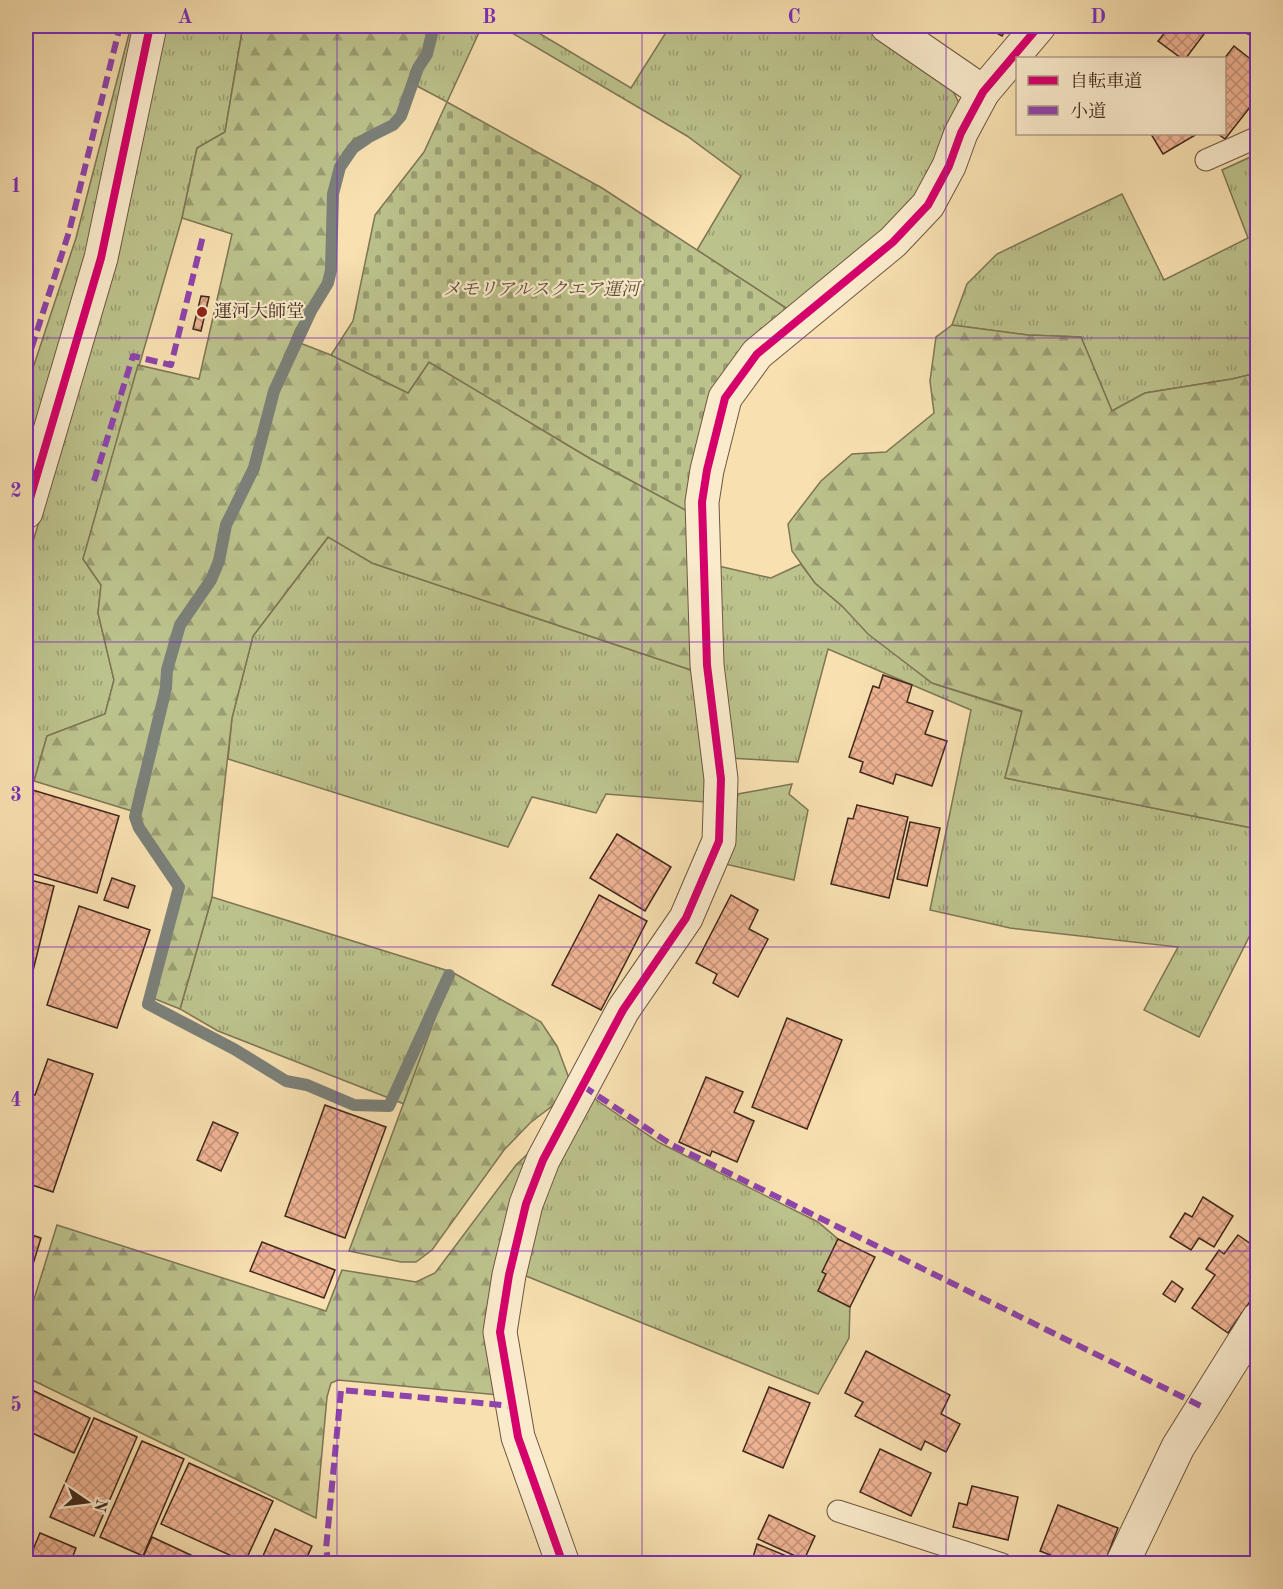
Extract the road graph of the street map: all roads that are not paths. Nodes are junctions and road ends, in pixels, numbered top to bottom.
1 (150, 26) edge
2 (887, 26) edge
3 (1039, 26) edge
4 (983, 92) junction
5 (1257, 137) edge
6 (1206, 160) dead end
7 (26, 512) edge
8 (1257, 1319) edge
9 (838, 1511) dead end
10 (563, 1563) edge
11 (1002, 1563) edge
12 (1122, 1563) edge

1 - 7 street
2 - 4 street
3 - 4 street
4 - 10 street
5 - 6 lane
8 - 12 street
9 - 11 lane

